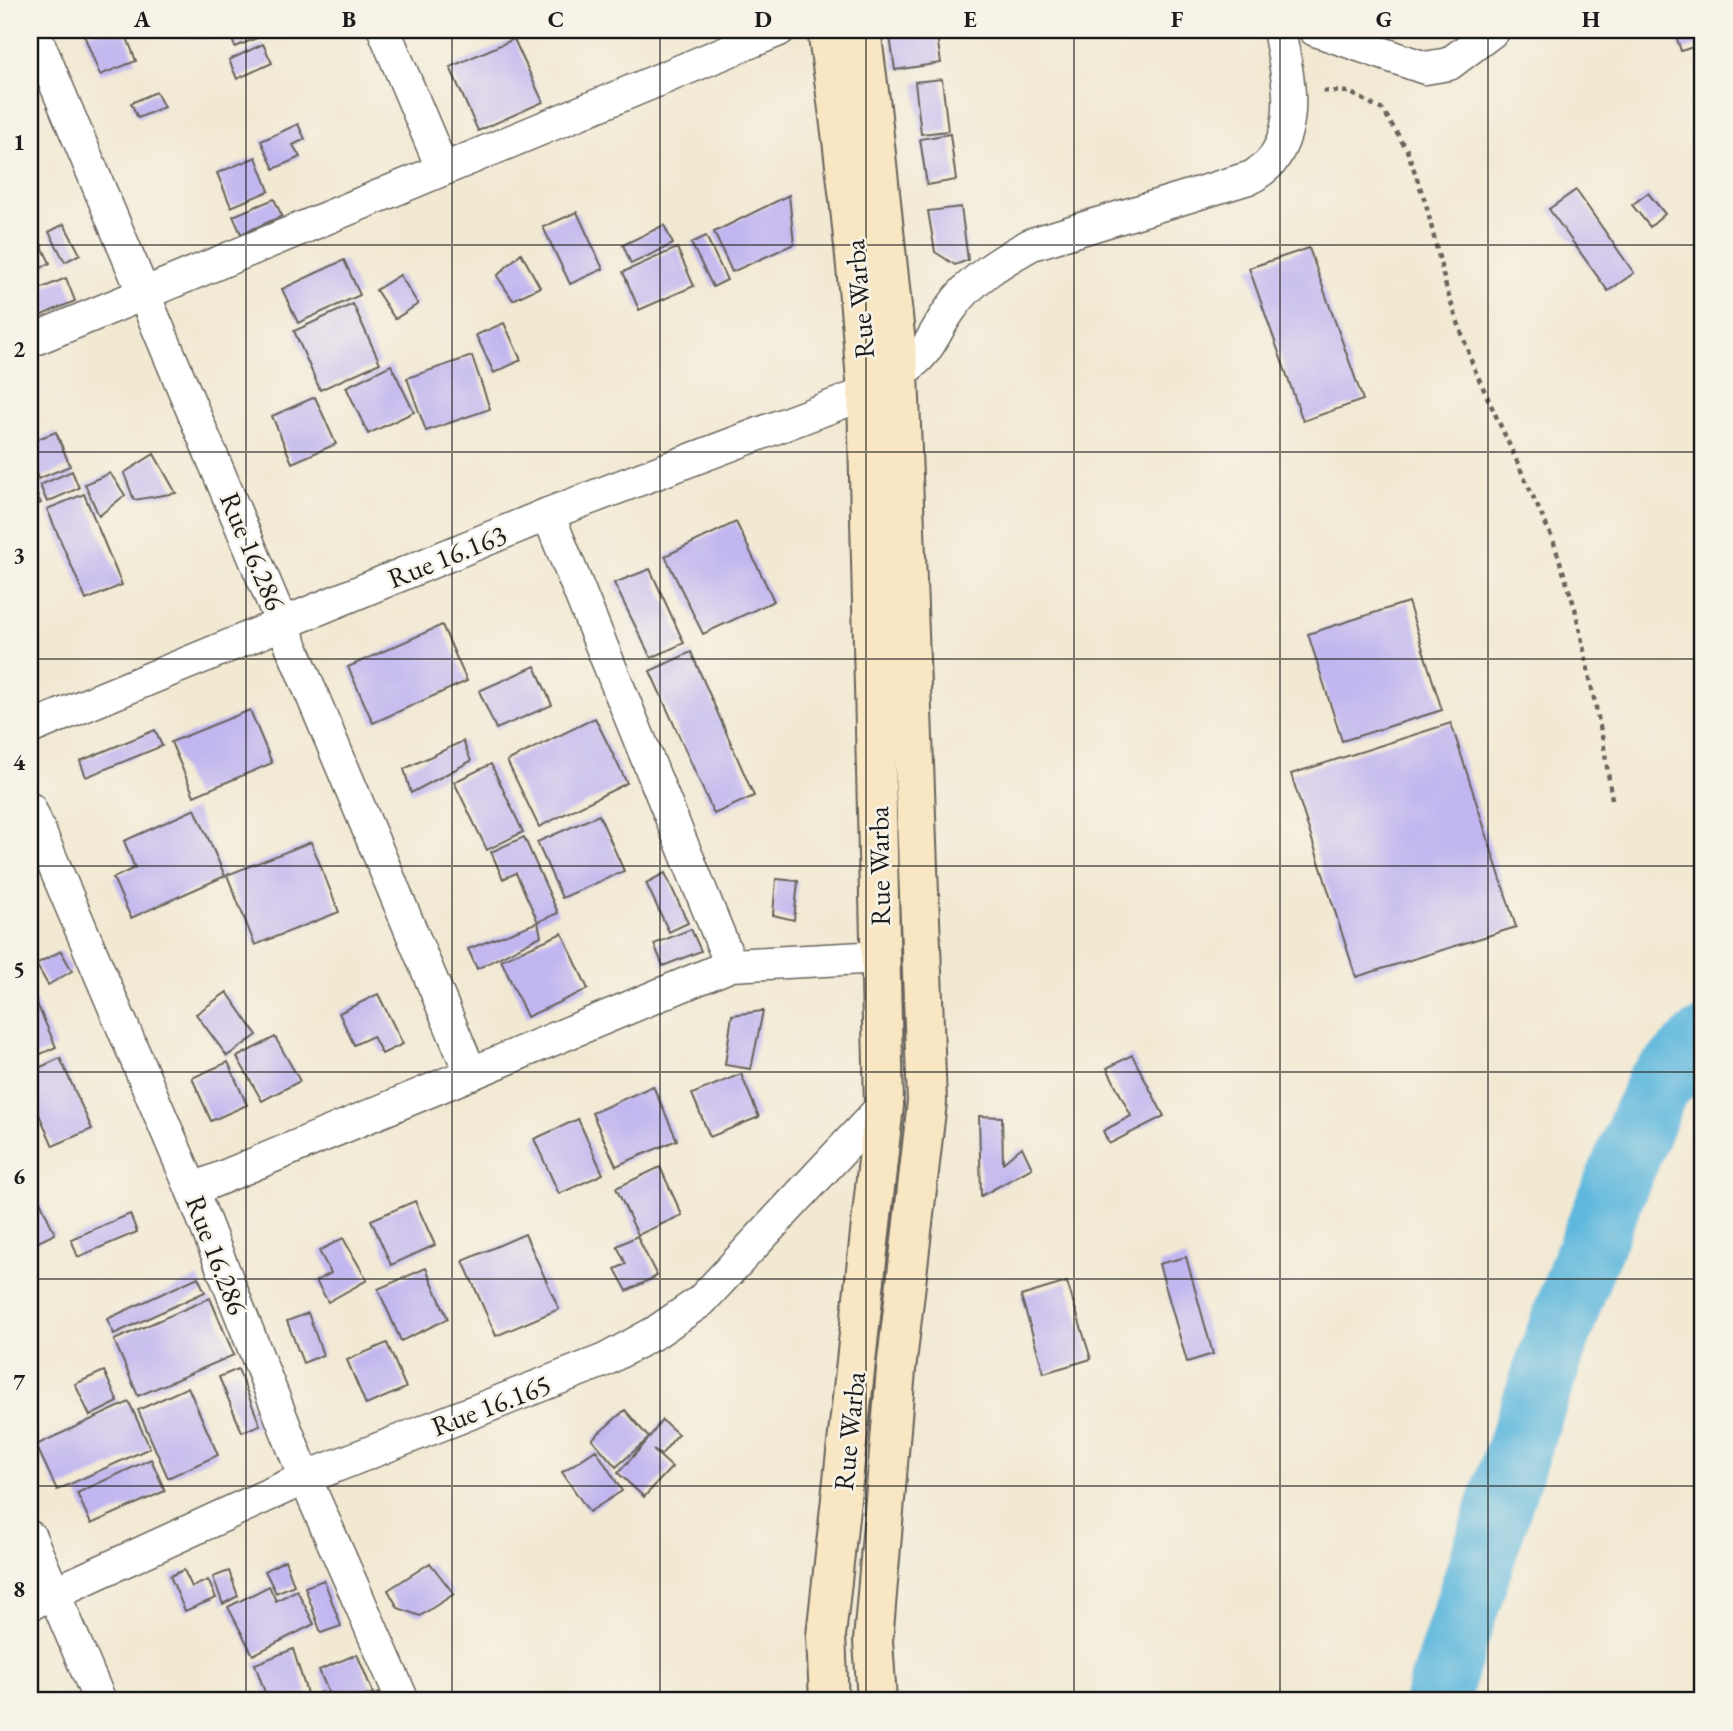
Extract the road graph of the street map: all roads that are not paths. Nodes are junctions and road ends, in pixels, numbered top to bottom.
1 (33, 30) edge
2 (384, 30) edge
3 (779, 30) edge
4 (827, 30) edge
5 (861, 30) edge
6 (1279, 30) edge
7 (1315, 30) edge
8 (1494, 30) edge
9 (442, 168) junction
10 (145, 293) junction
11 (30, 341) edge
12 (899, 373) junction
13 (867, 393) junction
14 (548, 514) junction
15 (283, 623) junction
16 (30, 728) edge
17 (30, 809) edge
18 (882, 957) junction
19 (731, 965) junction
20 (471, 1073) junction
21 (884, 1105) junction
22 (192, 1190) junction
23 (305, 1478) junction
24 (30, 1537) edge
25 (42, 1600) edge
26 (100, 1701) edge
27 (403, 1701) edge
28 (829, 1701) edge
29 (877, 1701) edge

1 - 10 street, Rue 16.286
2 - 9 street
3 - 9 street
4 - 13 main road, Rue Warba
5 - 12 main road
6 - 12 street
7 - 8 street
9 - 10 street
10 - 11 street
10 - 15 street, Rue 16.286
12 - 29 main road
13 - 14 street, Rue 16.163
13 - 18 main road, Rue Warba
14 - 15 street, Rue 16.163
14 - 19 street
15 - 16 street, Rue 16.163
15 - 20 street, Rue 16.286
17 - 22 street, Rue 16.286
18 - 19 street
18 - 21 main road, Rue Warba
19 - 20 street
20 - 22 street
21 - 23 street, Rue 16.165
21 - 28 main road, Rue Warba
22 - 23 street, Rue 16.286
23 - 25 street, Rue 16.165
23 - 27 street, Rue 16.286
24 - 25 street
25 - 26 street

